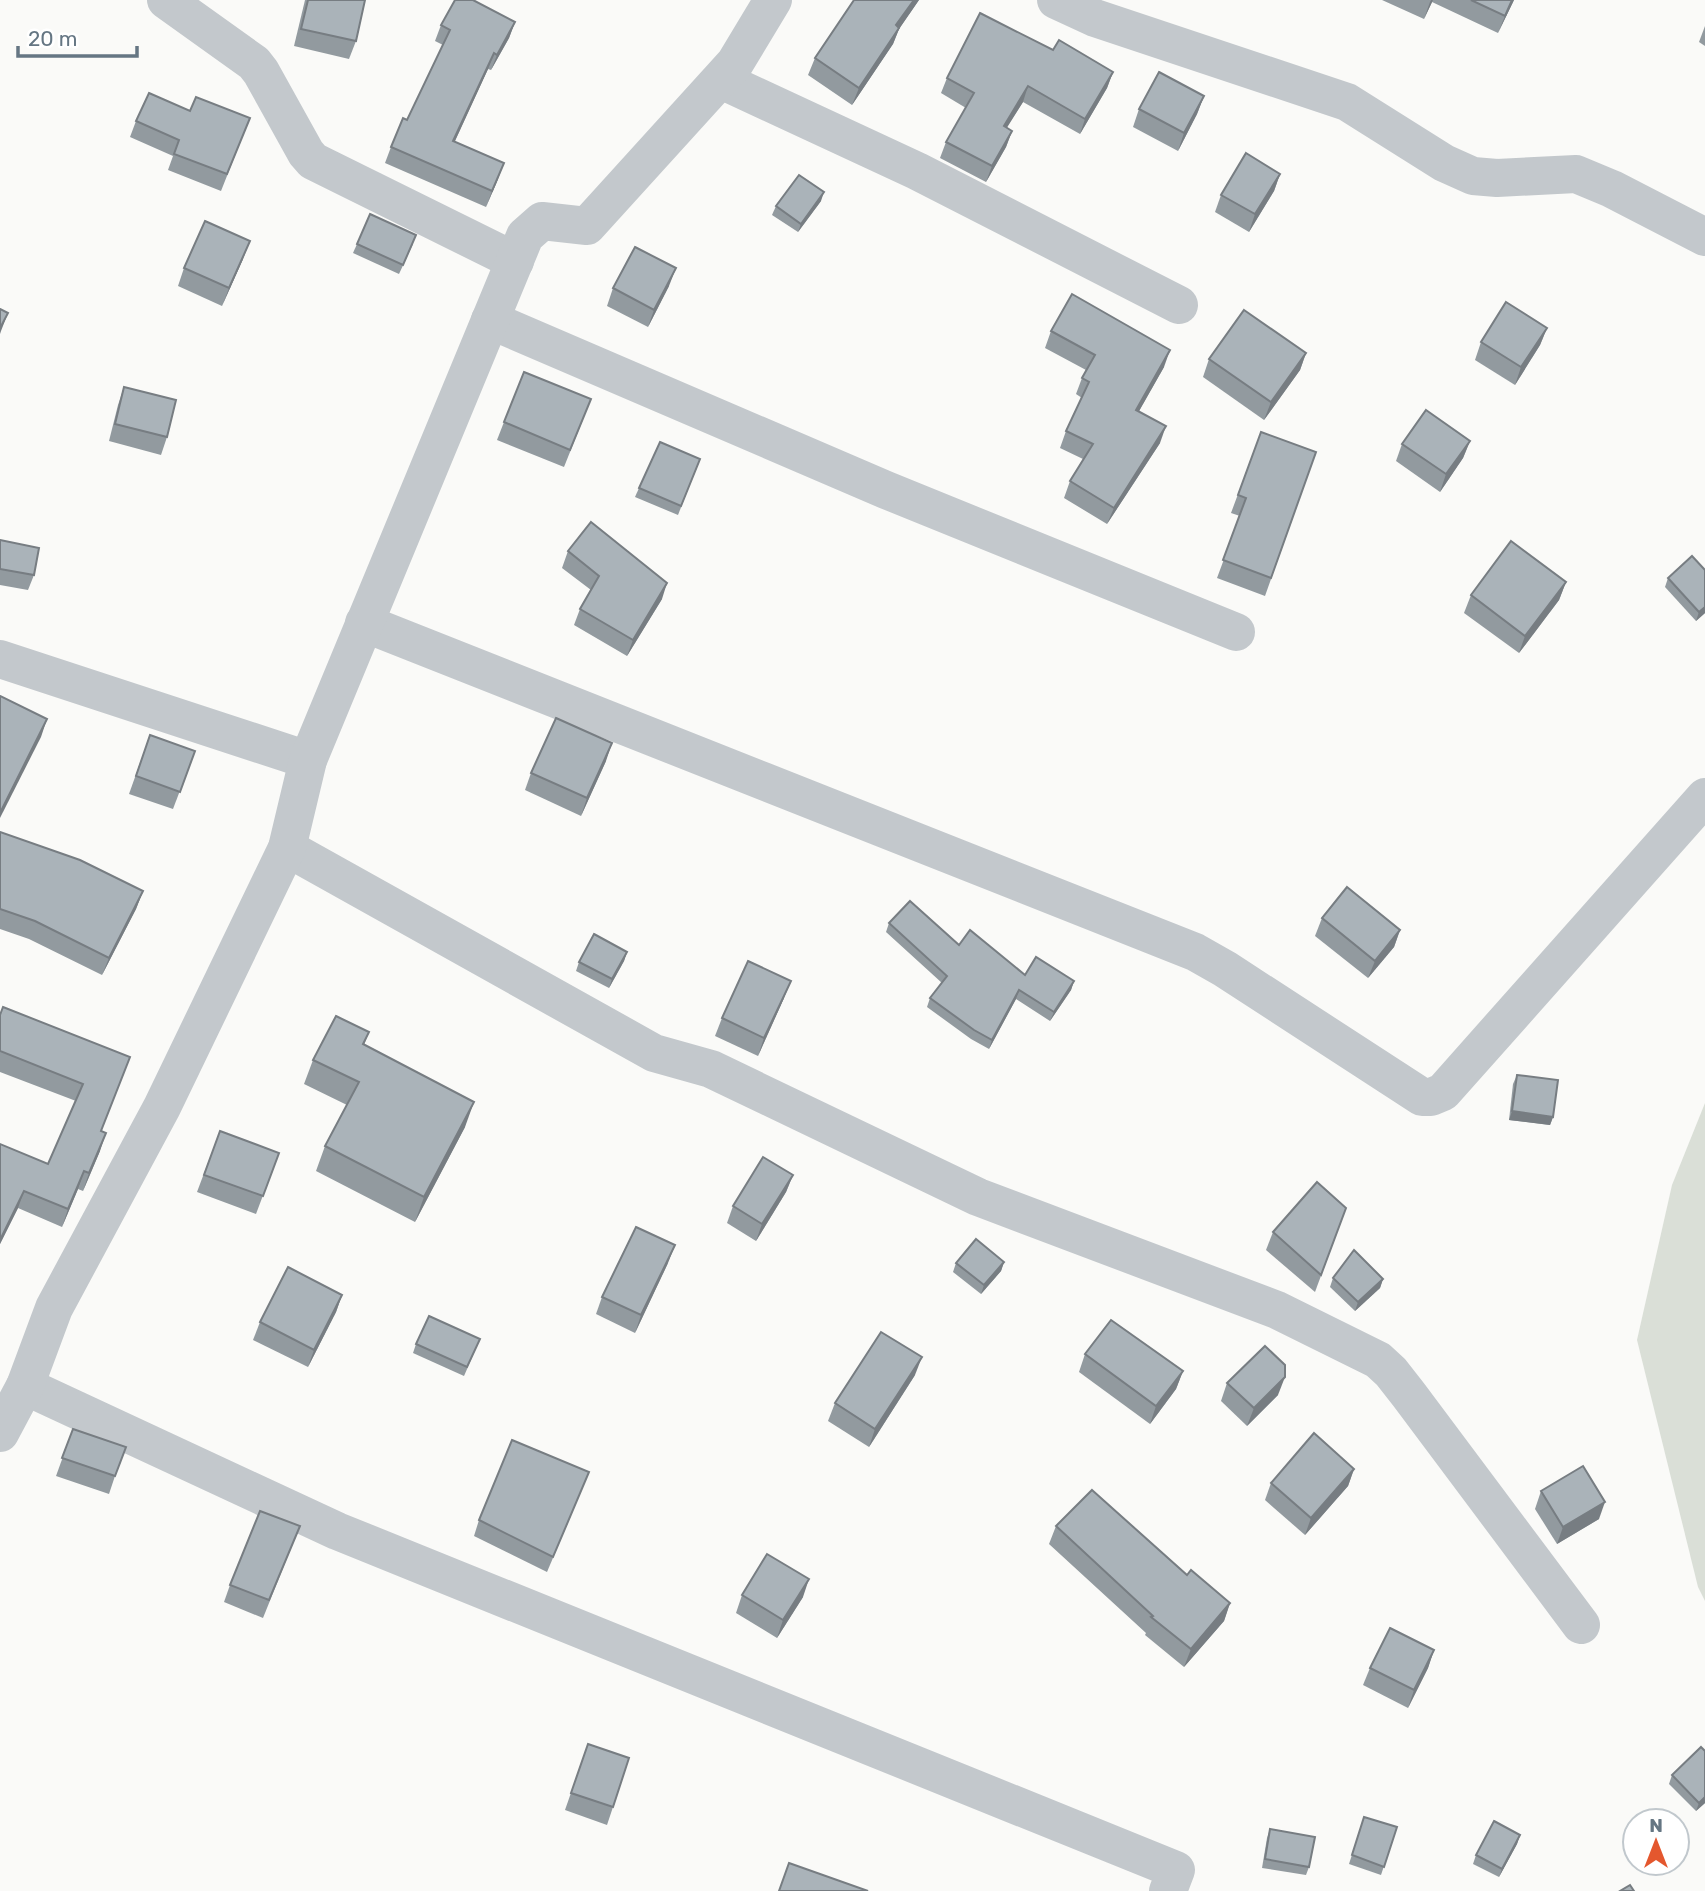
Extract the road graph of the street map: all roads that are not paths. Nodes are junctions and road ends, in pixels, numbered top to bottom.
1 (166, 0) edge
2 (773, 0) edge
3 (1056, 0) edge
4 (721, 80) junction
5 (1705, 237) edge
6 (515, 261) junction
7 (1179, 305) dead end
8 (490, 320) junction
9 (364, 623) junction
10 (1236, 632) dead end
11 (0, 659) edge
12 (307, 760) junction
13 (1705, 797) edge
14 (286, 849) junction
15 (25, 1386) junction
16 (0, 1433) edge
17 (1581, 1625) dead end
18 (1168, 1891) edge

1 - 6 street
2 - 4 street
3 - 5 street
4 - 6 street
4 - 7 street
6 - 8 street
8 - 9 street
8 - 10 street
9 - 12 street
9 - 13 street
11 - 12 street
12 - 14 street
14 - 15 street
14 - 17 street
15 - 16 street
15 - 18 street

